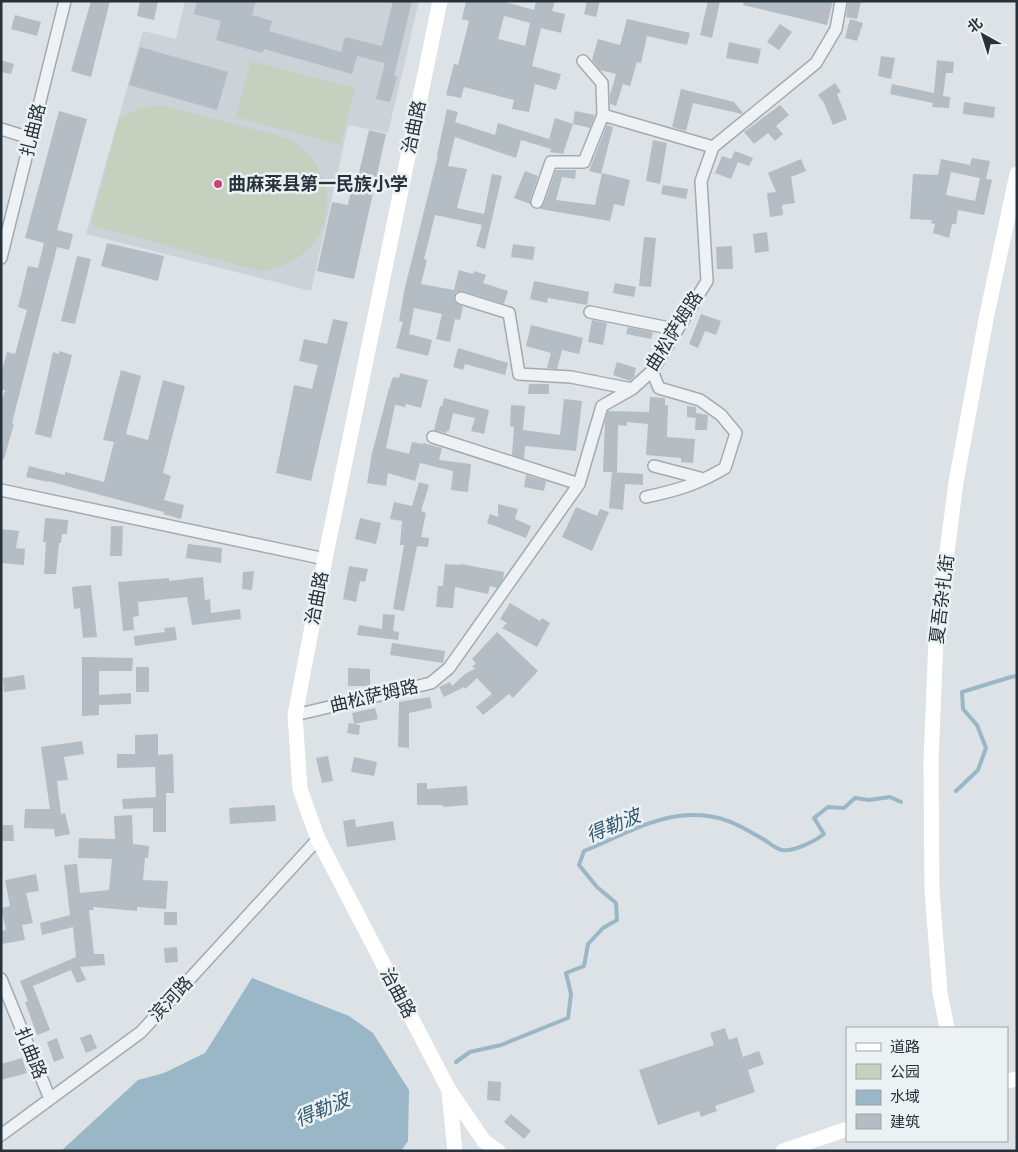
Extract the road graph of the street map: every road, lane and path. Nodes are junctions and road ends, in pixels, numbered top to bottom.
1 (65, 1) edge
2 (440, 1) edge
3 (842, 1) edge
4 (583, 61) dead end
5 (603, 115) junction
6 (1, 129) edge
7 (30, 138) junction
8 (713, 147) junction
9 (1017, 174) edge
10 (537, 202) dead end
11 (1, 258) edge
12 (461, 298) dead end
13 (590, 312) dead end
14 (674, 329) dead end
15 (652, 371) junction
16 (632, 389) junction
17 (433, 437) dead end
18 (654, 466) dead end
19 (700, 478) dead end
20 (580, 484) junction
21 (1, 490) edge
22 (646, 497) dead end
23 (325, 559) junction
24 (295, 715) junction
25 (318, 839) junction
26 (1, 979) edge
27 (948, 1027) edge
28 (449, 1090) junction
29 (50, 1099) junction
30 (846, 1129) edge
31 (1, 1135) edge
32 (455, 1151) edge
33 (498, 1151) edge
34 (783, 1151) edge

1 - 7 street, 扎曲路
2 - 23 main road, 治曲路
3 - 8 street
4 - 5 street
5 - 8 street
5 - 10 street
6 - 7 street
7 - 11 street, 扎曲路
8 - 15 street, 曲松萨姆路
9 - 27 main road, 夏吾杂扎街
12 - 16 street
13 - 14 street
15 - 16 street, 曲松萨姆路
15 - 22 street
16 - 20 street, 曲松萨姆路
17 - 20 street
18 - 19 street
20 - 24 street, 曲松萨姆路
21 - 23 street
23 - 24 main road, 治曲路
24 - 25 main road, 治曲路
25 - 28 main road, 治曲路
25 - 29 street, 滨河路
26 - 29 street, 扎曲路
28 - 32 main road
28 - 33 main road, 治曲路
29 - 31 street, 滨河路
30 - 34 main road

